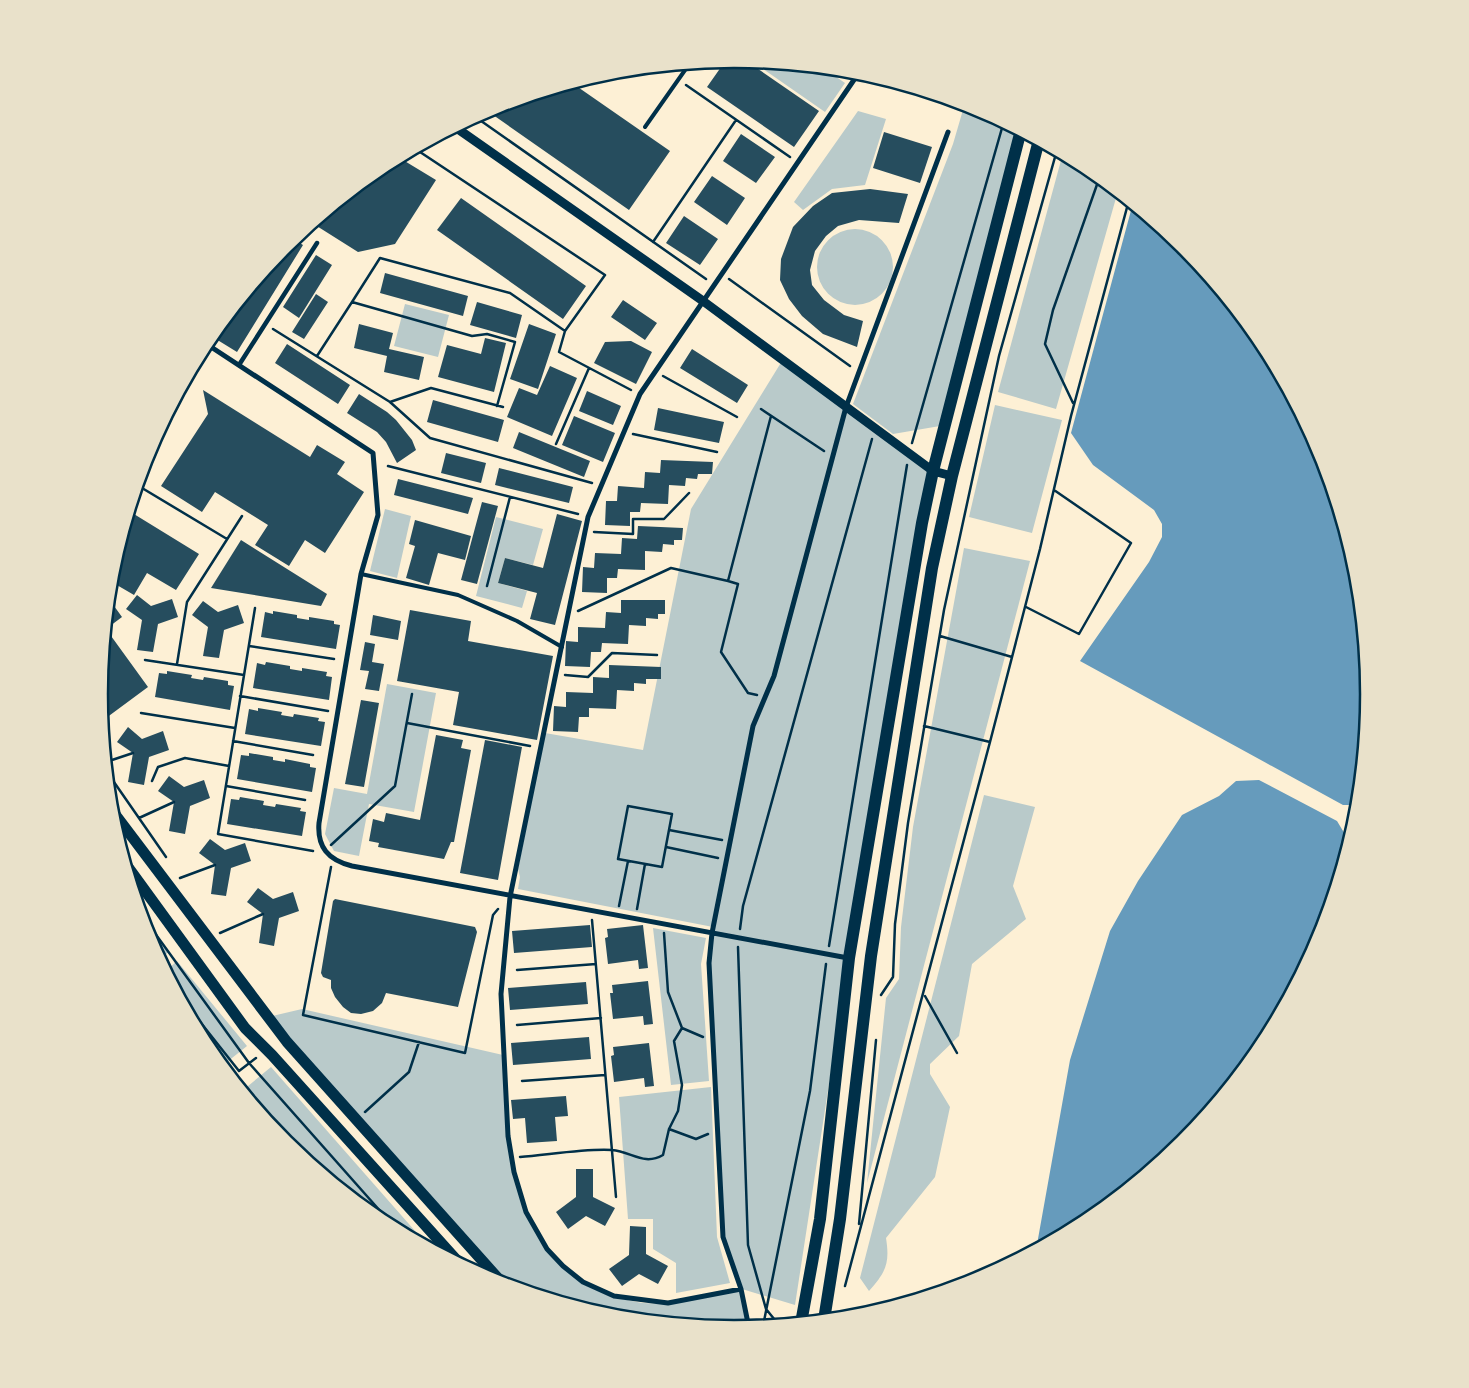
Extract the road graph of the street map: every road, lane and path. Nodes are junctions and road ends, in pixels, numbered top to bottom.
1 (685, 70) edge
2 (678, 80) junction
3 (854, 80) edge
4 (736, 120) junction
5 (481, 121) edge
6 (646, 128) dead end
7 (1002, 128) edge
8 (460, 131) edge
9 (948, 132) dead end
10 (1019, 136) edge
11 (1038, 146) edge
12 (420, 152) edge
13 (1055, 156) edge
14 (798, 162) junction
15 (1097, 183) edge
16 (1127, 206) edge
17 (653, 242) junction
18 (317, 243) dead end
19 (722, 274) junction
20 (714, 285) junction
21 (703, 301) junction
22 (352, 302) junction
23 (266, 324) junction
24 (565, 331) junction
25 (213, 348) edge
26 (317, 356) junction
27 (240, 365) junction
28 (589, 368) junction
29 (655, 371) junction
30 (858, 372) junction
31 (640, 394) junction
32 (390, 402) junction
33 (1074, 405) junction
34 (497, 406) junction
35 (503, 407) dead end
36 (846, 407) junction
37 (761, 409) dead end
38 (771, 416) junction
39 (737, 417) dead end
40 (875, 428) junction
41 (624, 432) junction
42 (556, 444) dead end
43 (717, 452) dead end
44 (909, 454) junction
45 (832, 458) junction
46 (388, 466) dead end
47 (933, 471) junction
48 (952, 476) junction
49 (601, 485) junction
50 (143, 488) edge
51 (1054, 490) junction
52 (689, 493) dead end
53 (510, 497) junction
54 (242, 516) dead end
55 (588, 517) junction
56 (585, 532) junction
57 (226, 539) junction
58 (361, 574) junction
59 (728, 581) junction
60 (486, 586) dead end
61 (1025, 607) junction
62 (255, 608) dead end
63 (568, 616) junction
64 (940, 636) junction
65 (248, 646) junction
66 (562, 647) junction
67 (657, 656) dead end
68 (1012, 658) junction
69 (334, 659) dead end
70 (145, 660) dead end
71 (177, 664) junction
72 (244, 675) junction
73 (556, 675) junction
74 (412, 694) dead end
75 (240, 696) junction
76 (765, 697) junction
77 (337, 712) junction
78 (141, 713) dead end
79 (407, 722) junction
80 (924, 726) junction
81 (235, 728) junction
82 (233, 741) junction
83 (990, 742) junction
84 (540, 748) junction
85 (133, 754) dead end
86 (314, 755) dead end
87 (111, 760) edge
88 (229, 766) junction
89 (152, 782) dead end
90 (114, 783) edge
91 (226, 786) junction
92 (305, 800) dead end
93 (174, 802) dead end
94 (138, 818) junction
95 (122, 825) edge
96 (669, 830) junction
97 (730, 841) junction
98 (666, 847) junction
99 (324, 851) junction
100 (332, 858) junction
101 (726, 859) junction
102 (628, 861) junction
103 (170, 863) dead end
104 (645, 864) junction
105 (215, 865) dead end
106 (175, 871) dead end
107 (136, 878) edge
108 (180, 878) junction
109 (185, 886) dead end
110 (510, 897) junction
111 (592, 912) junction
112 (263, 914) dead end
113 (618, 916) junction
114 (635, 919) junction
115 (663, 924) junction
116 (214, 927) dead end
117 (712, 933) junction
118 (218, 934) junction
119 (157, 936) edge
120 (738, 939) junction
121 (224, 942) dead end
122 (828, 955) junction
123 (849, 958) junction
124 (596, 964) junction
125 (517, 970) dead end
126 (924, 994) junction
127 (881, 996) dead end
128 (601, 1018) junction
129 (518, 1025) dead end
130 (682, 1028) junction
131 (206, 1030) edge
132 (877, 1035) dead end
133 (713, 1036) junction
134 (419, 1042) junction
135 (266, 1049) junction
136 (957, 1053) dead end
137 (249, 1063) junction
138 (606, 1075) junction
139 (522, 1081) dead end
140 (358, 1105) dead end
141 (361, 1116) junction
142 (669, 1129) junction
143 (718, 1131) junction
144 (612, 1150) junction
145 (511, 1157) junction
146 (616, 1197) dead end
147 (380, 1210) edge
148 (858, 1233) junction
149 (451, 1253) edge
150 (504, 1276) edge
151 (741, 1289) junction
152 (844, 1290) dead end
153 (766, 1309) junction
154 (825, 1313) edge
155 (802, 1316) edge
156 (764, 1319) edge
157 (774, 1319) edge
158 (748, 1320) edge

1 - 2 lane
2 - 4 path
2 - 6 lane
3 - 14 street
4 - 14 path
4 - 17 path
5 - 17 path
7 - 44 path
8 - 21 street
9 - 30 street
10 - 47 highway
11 - 48 highway
12 - 24 path
13 - 64 path
14 - 19 street
15 - 33 path
16 - 33 path
17 - 20 path
18 - 23 street
19 - 20 street
19 - 30 path
20 - 21 street
21 - 29 street
21 - 36 street
22 - 24 path
22 - 26 path
22 - 34 path
23 - 26 path
23 - 27 street
24 - 28 path
25 - 27 street
26 - 32 path
27 - 58 street
28 - 31 path
28 - 42 path
29 - 31 street
29 - 39 path
30 - 36 street
31 - 41 street
32 - 34 path
32 - 49 path
33 - 51 path
34 - 35 path
36 - 40 street
36 - 45 street
37 - 38 path
38 - 45 path
38 - 59 path
40 - 44 street
40 - 120 path
41 - 43 path
41 - 49 street
44 - 47 street
44 - 122 path
45 - 76 street
46 - 53 path
47 - 48 street
47 - 123 highway
48 - 154 highway
49 - 55 street
50 - 57 path
51 - 61 path
51 - 61 path
52 - 56 path
53 - 55 path
53 - 60 path
54 - 57 path
55 - 56 street
56 - 63 street
57 - 71 path
58 - 66 lane
58 - 77 street
59 - 63 path
59 - 76 path
61 - 68 path
62 - 65 path
63 - 66 street
64 - 68 path
64 - 80 path
65 - 69 path
65 - 72 path
66 - 73 street
67 - 73 path
68 - 83 path
70 - 71 path
71 - 72 path
72 - 75 path
73 - 84 street
74 - 79 path
75 - 77 path
75 - 81 path
76 - 97 street
77 - 99 street
78 - 81 path
79 - 84 path
79 - 99 path
80 - 83 path
80 - 127 path
81 - 82 path
82 - 86 path
82 - 88 path
83 - 126 path
84 - 110 street
85 - 87 path
88 - 89 path
88 - 91 path
90 - 94 path
91 - 92 path
91 - 99 path
93 - 94 path
94 - 103 path
95 - 141 main road
96 - 97 path
96 - 98 path
96 - 102 path
97 - 101 street
98 - 101 path
98 - 104 path
99 - 100 street
100 - 110 street
100 - 134 path
101 - 117 street
102 - 104 path
102 - 113 path
104 - 114 path
105 - 108 path
106 - 108 path
107 - 135 main road
108 - 109 path
110 - 111 street
110 - 134 path
110 - 145 street
111 - 113 street
111 - 124 path
112 - 118 path
113 - 114 street
114 - 115 street
115 - 117 street
115 - 130 path
116 - 118 path
117 - 120 street
117 - 133 street
118 - 121 path
119 - 137 path
120 - 122 street
120 - 153 path
122 - 123 street
122 - 153 path
123 - 155 highway
124 - 125 path
124 - 128 path
126 - 136 path
126 - 148 path
128 - 129 path
128 - 138 path
130 - 133 path
130 - 142 path
131 - 137 path
132 - 148 path
133 - 143 street
134 - 141 path
135 - 137 path
135 - 149 main road
137 - 147 path
138 - 139 path
138 - 144 path
140 - 141 path
141 - 150 main road
142 - 143 path
142 - 144 path
143 - 151 street
144 - 145 path
144 - 146 path
145 - 151 street
148 - 152 path
151 - 158 street
153 - 156 path
153 - 157 path

